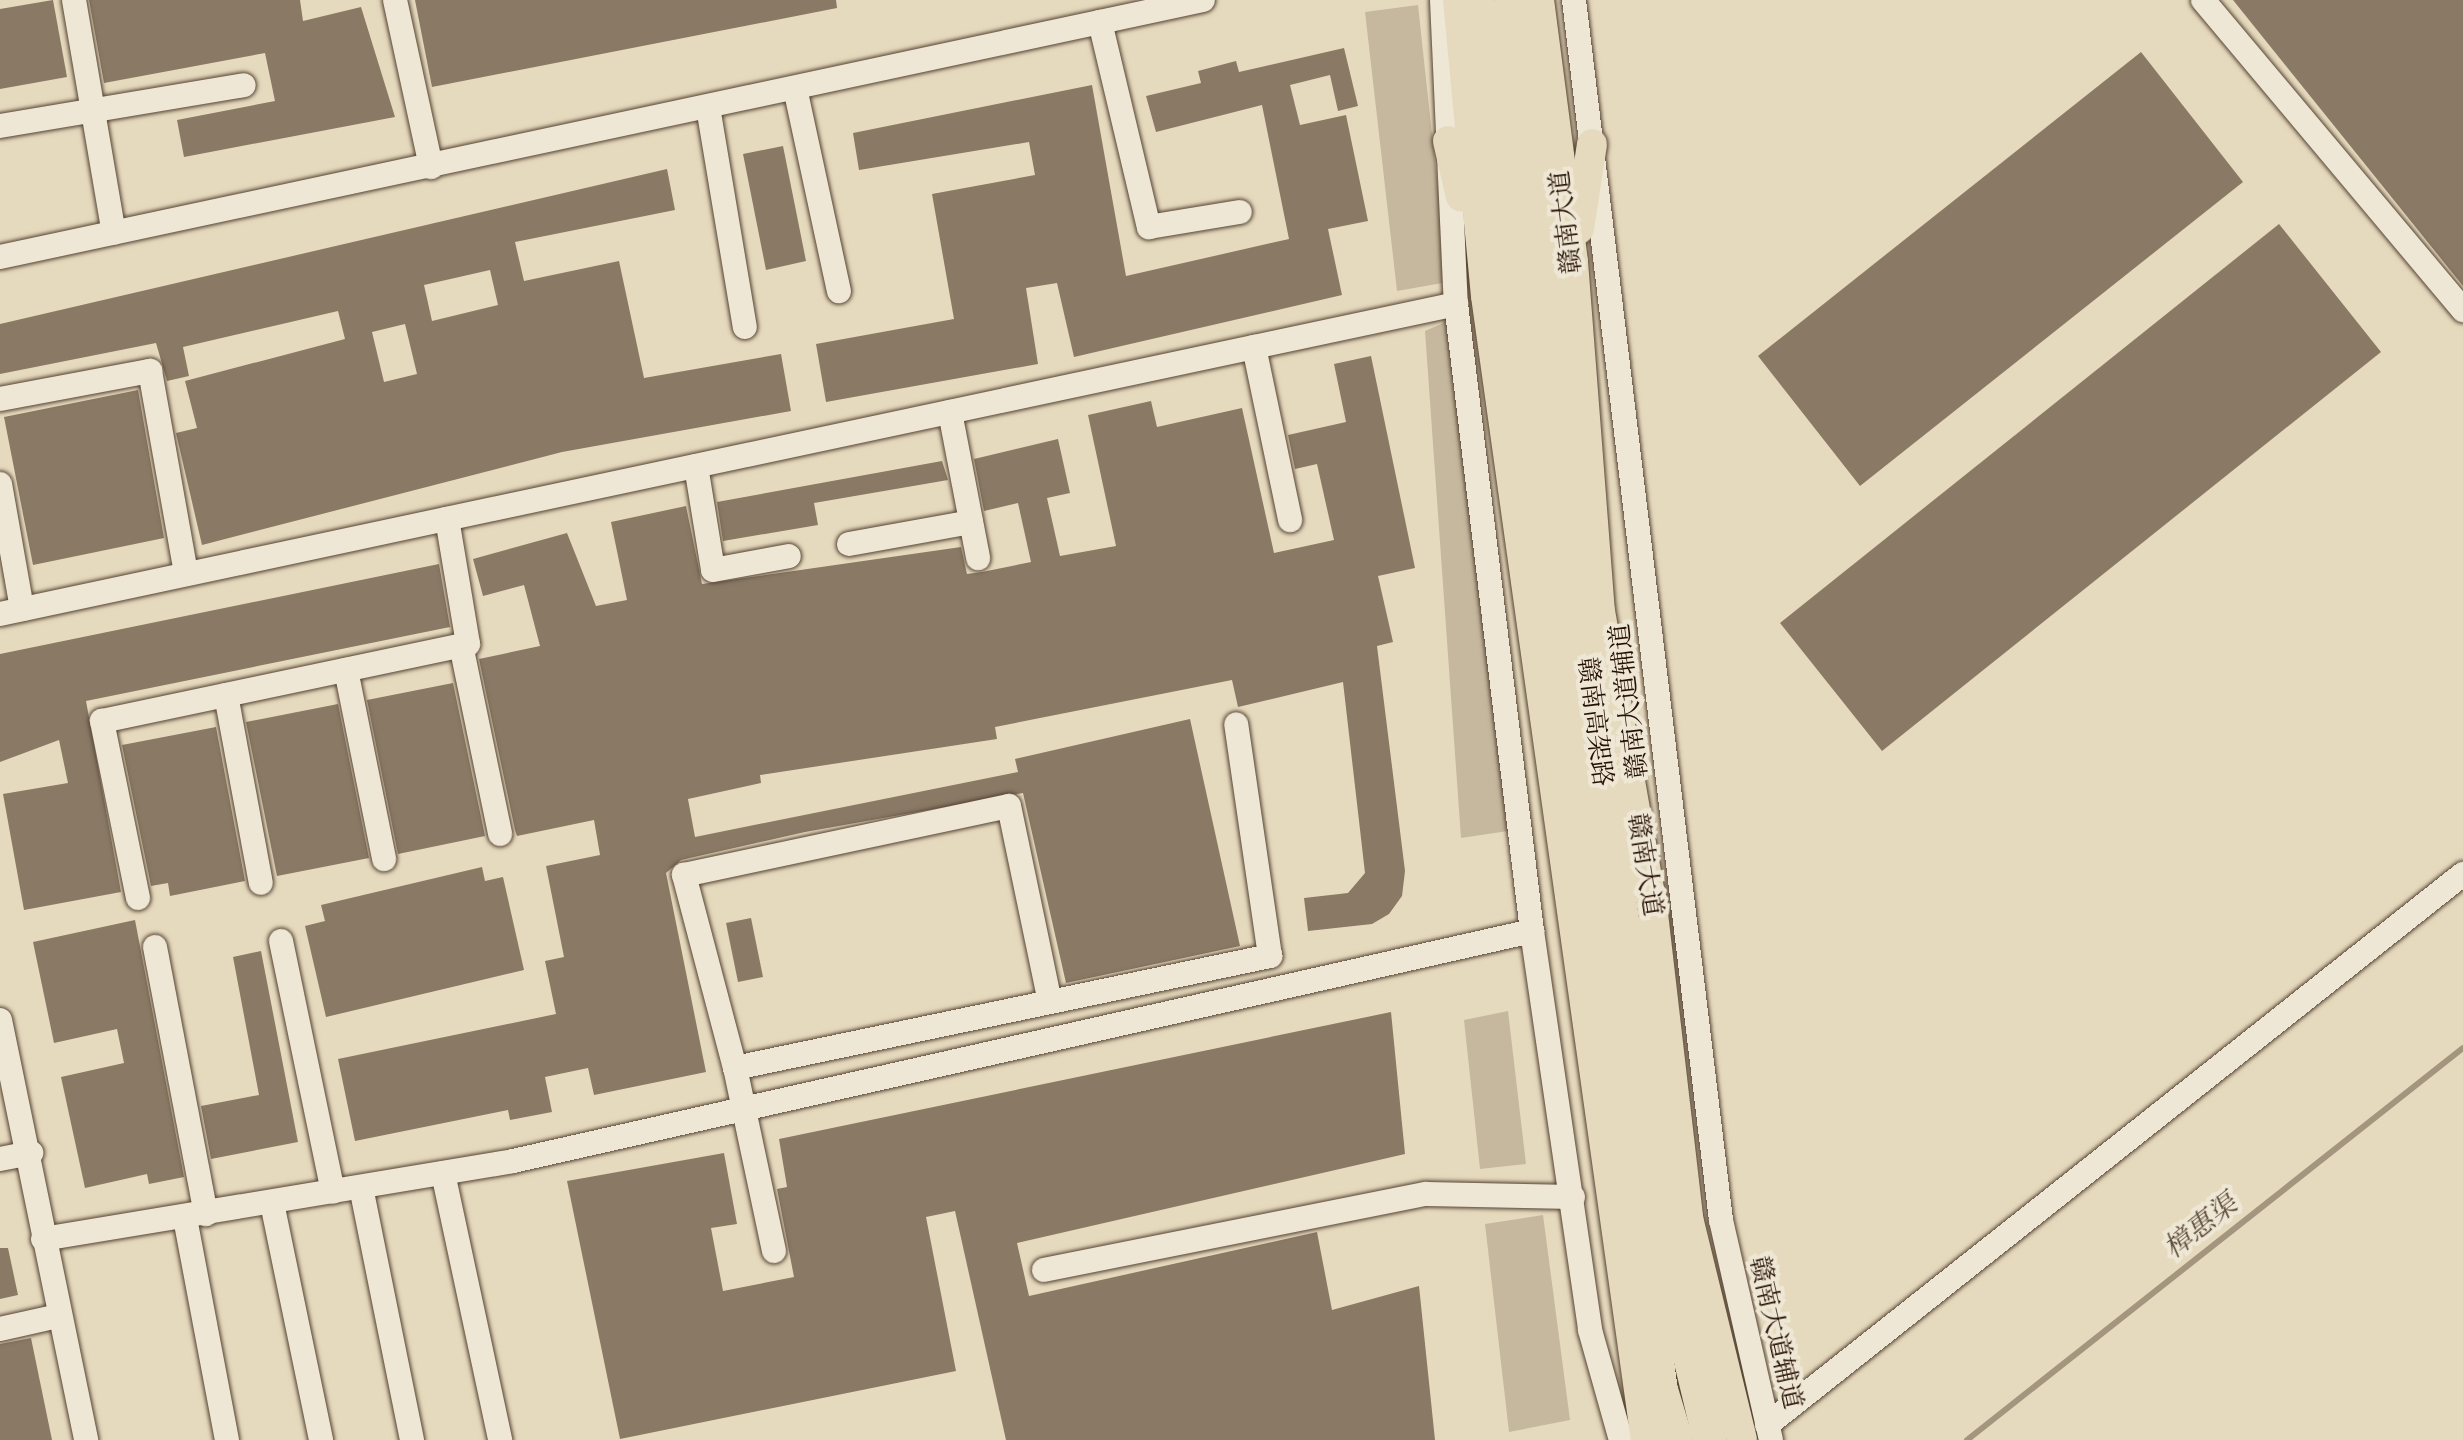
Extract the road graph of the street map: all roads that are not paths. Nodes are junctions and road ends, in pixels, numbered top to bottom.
1 (74, 0) edge
2 (395, 0) edge
3 (1442, 0) edge
4 (1458, 0) edge
5 (1477, 0) edge
6 (1511, 0) edge
7 (1539, 0) edge
8 (1574, 0) edge
9 (2203, 0) edge
10 (1188, 1) edge
11 (1100, 22) junction
12 (244, 85) dead end
13 (795, 88) junction
14 (708, 107) junction
15 (93, 110) junction
16 (0, 126) edge
17 (1448, 141) junction
18 (1592, 144) junction
19 (431, 167) junction
20 (1240, 212) dead end
21 (114, 233) junction
22 (0, 257) edge
23 (1573, 262) junction
24 (839, 291) dead end
25 (1486, 296) junction
26 (1456, 304) junction
27 (2463, 310) edge
28 (745, 327) dead end
29 (1254, 347) junction
30 (0, 399) edge
31 (950, 412) junction
32 (696, 466) junction
33 (0, 484) edge
34 (447, 519) junction
35 (1290, 520) dead end
36 (971, 522) junction
37 (849, 544) dead end
38 (789, 556) dead end
39 (978, 558) dead end
40 (186, 574) junction
41 (11, 612) edge
42 (461, 645) junction
43 (346, 670) junction
44 (226, 695) junction
45 (1236, 724) dead end
46 (500, 834) dead end
47 (384, 859) dead end
48 (2463, 874) edge
49 (261, 883) dead end
50 (138, 898) dead end
51 (1532, 931) junction
52 (281, 941) dead end
53 (155, 947) dead end
54 (1050, 1002) junction
55 (0, 1020) edge
56 (735, 1068) junction
57 (744, 1109) junction
58 (31, 1153) junction
59 (0, 1159) edge
60 (443, 1173) junction
61 (361, 1187) junction
62 (333, 1192) junction
63 (1573, 1197) junction
64 (272, 1203) junction
65 (196, 1216) junction
66 (43, 1239) junction
67 (774, 1251) dead end
68 (1044, 1270) dead end
69 (58, 1316) junction
70 (0, 1329) edge
71 (1760, 1435) edge
72 (86, 1440) edge
73 (227, 1440) edge
74 (321, 1440) edge
75 (412, 1440) edge
76 (500, 1440) edge
77 (1621, 1440) edge
78 (1646, 1440) edge
79 (1676, 1440) edge
80 (1710, 1440) edge

1 - 15 street
2 - 19 street
3 - 17 street
4 - 25 main road
5 - 79 highway, 赣南高架路
6 - 80 highway, 赣南高架路
7 - 23 main road, 赣南大道
8 - 18 street, 赣南大道辅道
9 - 27 street
10 - 11 street
11 - 13 street
11 - 20 street
12 - 15 street
13 - 14 street
13 - 24 street
14 - 19 street
14 - 28 street
15 - 16 street
15 - 21 street
17 - 25 main road
17 - 26 street
18 - 23 main road
18 - 71 street, 赣南大道辅道
19 - 21 street
21 - 22 street
23 - 71 main road, 赣南大道
25 - 78 main road
26 - 29 street
26 - 51 street
29 - 31 street
29 - 35 street
30 - 40 street
31 - 32 street
31 - 36 street
32 - 34 street
32 - 38 street
33 - 41 street
34 - 40 street
34 - 42 street
36 - 37 street
36 - 39 street
40 - 41 street
42 - 43 street
42 - 46 street
43 - 44 street
43 - 47 street
44 - 49 street
44 - 50 street
45 - 54 street
48 - 71 street
51 - 57 street
51 - 63 street
52 - 62 street
53 - 65 street
54 - 56 street
54 - 56 street
55 - 58 street
56 - 57 street
57 - 60 street
57 - 67 street
58 - 59 street
58 - 66 street
60 - 61 street
60 - 76 street
61 - 62 street
61 - 75 street
62 - 64 street
63 - 68 street
63 - 77 street
64 - 65 street
64 - 74 street
65 - 66 street
65 - 73 street
66 - 69 street
69 - 70 street
69 - 72 street

